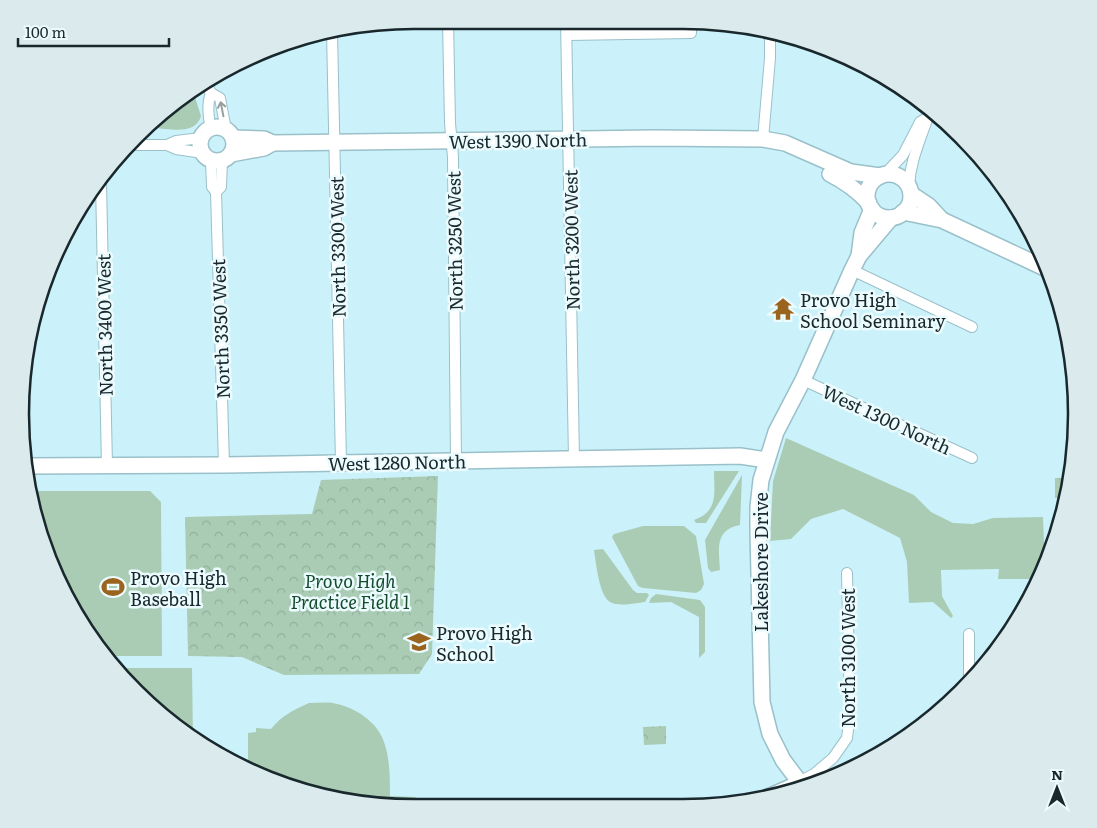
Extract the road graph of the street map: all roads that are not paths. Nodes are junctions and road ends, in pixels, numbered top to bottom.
1 (448, 29) edge
2 (567, 29) edge
3 (691, 29) edge
4 (567, 35) junction
5 (332, 38) edge
6 (770, 39) edge
7 (208, 88) edge
8 (211, 93) junction
9 (926, 115) edge
10 (927, 115) edge
11 (570, 139) junction
12 (763, 139) junction
13 (451, 140) junction
14 (335, 141) junction
15 (167, 145) junction
16 (217, 145) junction
17 (138, 146) edge
18 (882, 175) junction
19 (101, 189) edge
20 (910, 190) junction
21 (870, 206) junction
22 (897, 215) junction
23 (942, 220) junction
24 (859, 256) junction
25 (1038, 265) edge
26 (852, 270) junction
27 (972, 327) dead end
28 (803, 380) junction
29 (972, 458) dead end
30 (574, 459) junction
31 (767, 460) junction
32 (456, 461) junction
33 (341, 463) junction
34 (224, 465) junction
35 (32, 466) edge
36 (107, 466) junction
37 (847, 573) dead end
38 (969, 634) dead end
39 (969, 672) edge
40 (810, 778) edge
41 (799, 781) edge

1 - 13 street, North 3250 West
2 - 4 street, North 3200 West
3 - 4 street
4 - 11 street, North 3200 West
5 - 14 street, North 3300 West
6 - 12 street
7 - 8 street, North 3350 West
8 - 16 street, North 3350 West
16 -> 8 street, North 3350 West
9 - 18 street
10 - 20 street
11 - 12 street, West 1390 North
11 - 13 street, West 1390 North
11 - 30 street, North 3200 West
12 - 18 street, West 1390 North
12 - 21 street
13 - 14 street, West 1390 North
13 - 32 street, North 3250 West
14 - 16 street, West 1390 North
14 - 33 street, North 3300 West
15 - 16 street, West 1390 North
15 - 16 street, West 1390 North
15 - 17 street, West 1390 North
16 - 34 street, North 3350 West
18 - 20 street
18 - 21 street
19 - 36 street, North 3400 West
20 - 22 street
20 - 23 street
21 - 22 street
21 - 24 street, Lakeshore Drive
22 - 23 street
22 - 24 street, Lakeshore Drive
23 - 25 street
24 - 26 street, Lakeshore Drive
26 - 27 street
26 - 28 street, Lakeshore Drive
28 - 29 street, West 1300 North
28 - 31 street, Lakeshore Drive
30 - 31 street, West 1280 North
30 - 32 street, West 1280 North
31 - 41 street, Lakeshore Drive
32 - 33 street, West 1280 North
33 - 34 street, West 1280 North
34 - 36 street, West 1280 North
35 - 36 street, West 1280 North
37 - 40 street, North 3100 West
38 - 39 street

